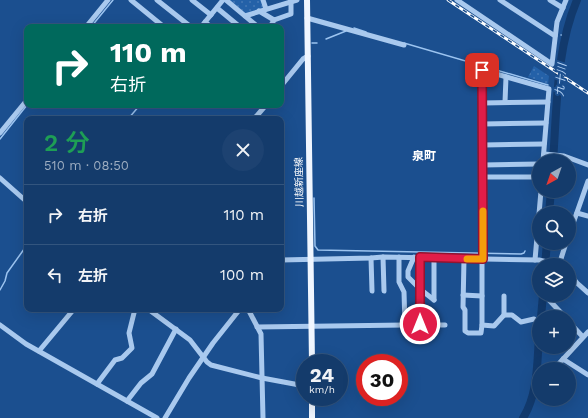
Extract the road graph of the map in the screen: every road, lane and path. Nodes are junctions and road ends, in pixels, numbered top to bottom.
1 (108, 0) edge
2 (131, 0) edge
3 (157, 0) edge
4 (192, 0) edge
5 (225, 0) edge
6 (263, 0) edge
7 (307, 0) edge
8 (457, 0) edge
9 (500, 0) edge
10 (506, 0) edge
11 (550, 0) edge
12 (566, 0) edge
13 (293, 1) edge
14 (217, 8) junction
15 (516, 8) junction
16 (563, 8) junction
17 (266, 9) junction
18 (260, 11) junction
19 (211, 15) junction
20 (245, 16) junction
21 (307, 18) junction
22 (274, 20) junction
23 (205, 22) joint
24 (88, 24) edge
25 (160, 24) edge
26 (187, 24) edge
27 (207, 24) edge
28 (236, 24) edge
29 (254, 24) edge
30 (272, 24) edge
31 (556, 34) junction
32 (404, 45) dead end
33 (308, 56) junction
34 (506, 77) junction
35 (284, 82) edge
36 (506, 102) junction
37 (548, 102) junction
38 (482, 103) junction
39 (24, 104) edge
40 (263, 108) edge
41 (257, 116) edge
42 (546, 123) junction
43 (483, 124) junction
44 (0, 133) edge
45 (544, 144) junction
46 (483, 145) junction
47 (546, 154) edge
48 (576, 161) edge
49 (532, 164) edge
50 (483, 165) junction
51 (588, 165) edge
52 (483, 177) junction
53 (532, 177) edge
54 (0, 178) edge
55 (588, 180) edge
56 (541, 198) edge
57 (24, 199) edge
58 (577, 213) joint
59 (588, 216) edge
60 (383, 257) junction
61 (399, 257) junction
62 (417, 257) junction
63 (371, 258) junction
64 (434, 258) junction
65 (537, 258) edge
66 (464, 259) junction
67 (483, 259) junction
68 (284, 260) edge
69 (310, 260) junction
70 (532, 260) edge
71 (576, 282) edge
72 (420, 289) junction
73 (372, 291) dead end
74 (384, 291) dead end
75 (588, 293) edge
76 (464, 295) junction
77 (482, 296) junction
78 (504, 296) dead end
79 (551, 302) edge
80 (558, 310) edge
81 (72, 312) edge
82 (134, 312) edge
83 (152, 312) edge
84 (238, 312) edge
85 (250, 312) edge
86 (504, 315) junction
87 (532, 319) edge
88 (420, 324) junction
89 (445, 324) dead end
90 (0, 325) edge
91 (405, 325) junction
92 (482, 325) junction
93 (312, 326) junction
94 (257, 327) junction
95 (176, 329) junction
96 (576, 330) edge
97 (588, 332) edge
98 (583, 337) junction
99 (39, 351) junction
100 (312, 354) edge
101 (204, 357) junction
102 (563, 359) junction
103 (560, 362) edge
104 (588, 375) edge
105 (262, 378) junction
106 (97, 384) junction
107 (296, 384) edge
108 (127, 401) junction
109 (312, 406) edge
110 (157, 418) edge
111 (165, 418) edge
112 (263, 418) edge
113 (312, 418) edge

1 - 24 street
2 - 25 street
3 - 26 street
4 - 19 street
5 - 14 street
5 - 20 street
6 - 17 street
7 - 21 main road, 川越新座線
8 - 31 street
9 - 15 street
10 - 15 street
11 - 16 street
12 - 16 street
13 - 17 street
13 - 22 street
14 - 19 street
14 - 28 street
15 - 31 street
16 - 31 street
17 - 18 street
18 - 20 street
18 - 22 street
19 - 23 street
20 - 29 street
21 - 32 street
21 - 33 main road, 川越新座線
22 - 30 street
23 - 27 street
33 - 35 street
33 - 69 main road, 川越新座線
34 - 36 street
34 - 37 street
34 - 38 street
36 - 37 street
36 - 38 street
37 - 42 street
38 - 43 street
39 - 44 street
40 - 41 street
42 - 43 street
42 - 45 street
43 - 46 street
45 - 46 street
45 - 47 street
46 - 50 street
48 - 51 street
49 - 50 street
50 - 52 street
52 - 53 street
52 - 67 street
54 - 57 street
55 - 58 street
56 - 65 street
58 - 59 street
60 - 61 street
60 - 63 street
60 - 74 street
61 - 62 street
61 - 91 street
62 - 64 street
62 - 72 street
62 - 72 street
63 - 69 street
63 - 73 street
64 - 66 street
64 - 72 street
66 - 67 street
66 - 76 street
67 - 70 street
67 - 77 street
68 - 69 street
69 - 93 main road, 川越新座線
71 - 75 street
72 - 88 street
76 - 77 street
76 - 92 street
77 - 92 street
78 - 86 street
79 - 80 street
81 - 99 street
82 - 106 street
83 - 95 street
84 - 101 street
85 - 94 street
86 - 87 street
86 - 92 street
88 - 89 street
88 - 91 street
90 - 99 street
91 - 93 street
93 - 94 street
93 - 100 main road, 川越新座線
94 - 105 street
95 - 101 street
95 - 108 street
96 - 98 street
97 - 98 street
98 - 102 street
99 - 106 street
101 - 105 street
101 - 111 street
102 - 103 street
102 - 104 street
105 - 107 street
105 - 112 street
106 - 108 street
108 - 110 street
109 - 113 main road

